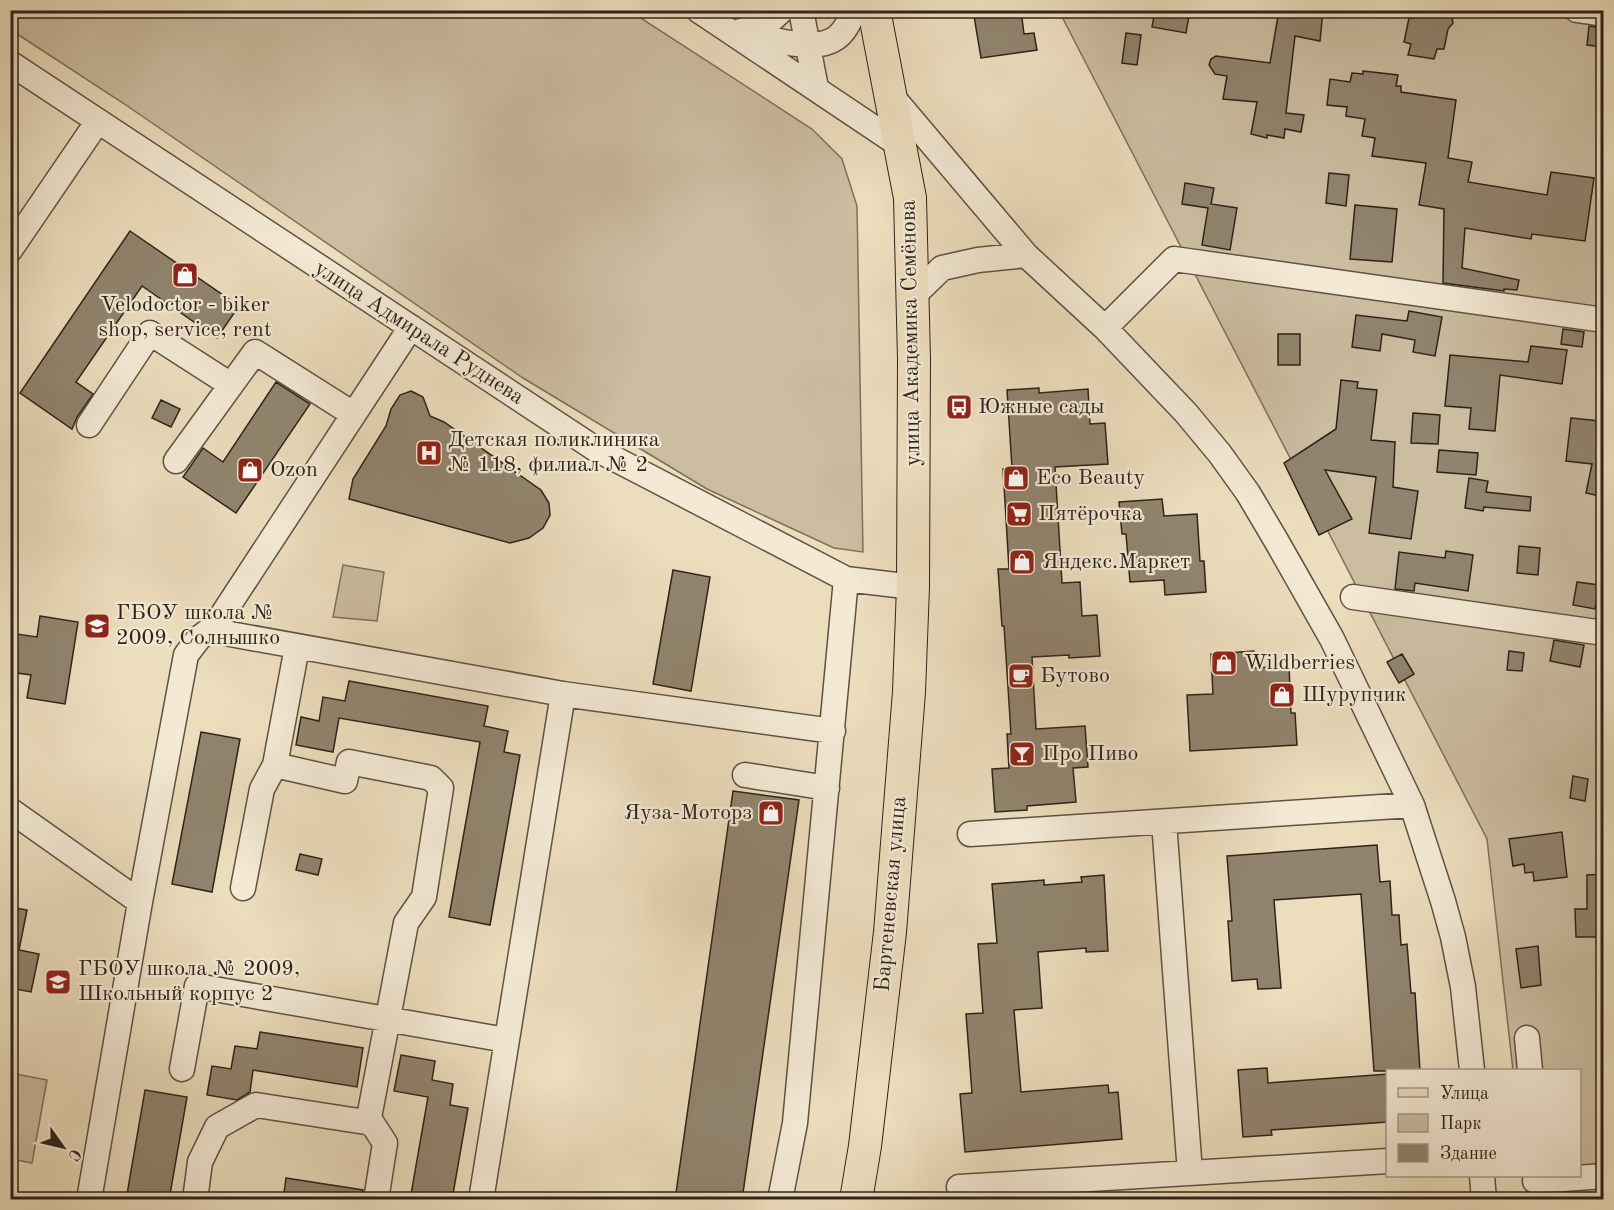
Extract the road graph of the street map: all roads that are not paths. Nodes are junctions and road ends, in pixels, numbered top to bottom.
1 (698, 10) edge
2 (782, 10) edge
3 (801, 10) edge
4 (855, 10) edge
5 (874, 10) edge
6 (1577, 10) edge
7 (1604, 14) edge
8 (732, 29) junction
9 (807, 44) junction
10 (10, 63) edge
11 (816, 88) junction
12 (888, 92) junction
13 (98, 121) junction
14 (898, 144) junction
15 (10, 250) edge
16 (1026, 255) junction
17 (912, 297) junction
18 (1604, 321) edge
19 (411, 327) junction
20 (1105, 328) junction
21 (231, 385) junction
22 (353, 414) junction
23 (89, 425) dead end
24 (176, 461) dead end
25 (846, 579) junction
26 (913, 587) junction
27 (1353, 597) dead end
28 (214, 626) junction
29 (1604, 633) edge
30 (297, 647) junction
31 (563, 694) junction
32 (832, 731) junction
33 (276, 765) junction
34 (746, 775) dead end
35 (827, 788) junction
36 (1412, 805) junction
37 (10, 810) edge
38 (1164, 822) junction
39 (970, 834) dead end
40 (243, 888) dead end
41 (140, 902) junction
42 (387, 1019) junction
43 (1527, 1038) dead end
44 (506, 1040) junction
45 (182, 1069) dead end
46 (1472, 1069) edge
47 (1530, 1069) edge
48 (368, 1123) junction
49 (1386, 1161) edge
50 (1190, 1173) junction
51 (1604, 1176) edge
52 (1482, 1177) edge
53 (1540, 1179) edge
54 (959, 1187) dead end
55 (89, 1200) edge
56 (195, 1200) edge
57 (376, 1200) edge
58 (481, 1200) edge
59 (780, 1200) edge
60 (856, 1200) edge
61 (1484, 1200) edge

1 - 8 street
2 - 8 street
3 - 9 street
4 - 9 street
5 - 12 main road, улица Академика Семёнова
6 - 7 street
8 - 9 street
8 - 11 street
9 - 11 street
10 - 13 street, улица Адмирала Руднева
11 - 14 street
12 - 14 main road, улица Академика Семёнова
12 - 16 street
13 - 15 street
13 - 19 street, улица Адмирала Руднева
14 - 17 main road, улица Академика Семёнова
16 - 17 street
16 - 20 street
17 - 26 main road, улица Академика Семёнова
18 - 20 street
19 - 22 street
19 - 25 street, улица Адмирала Руднева
20 - 36 street
21 - 22 street
21 - 23 street
21 - 24 street
22 - 28 street
25 - 26 street, улица Адмирала Руднева
25 - 32 street
26 - 60 main road, Бартеневская улица
27 - 29 street
28 - 30 street
28 - 41 street
30 - 31 street
30 - 33 street
31 - 32 street
31 - 44 street
32 - 35 street
33 - 40 street
33 - 42 street
34 - 35 street
35 - 59 street
36 - 38 street
36 - 46 street
37 - 41 street
38 - 39 street
38 - 50 street
41 - 55 street
42 - 44 street
42 - 45 street
42 - 48 street
43 - 47 street
44 - 58 street
48 - 56 street
48 - 57 street
49 - 50 street
50 - 54 street
51 - 53 street
52 - 61 street

